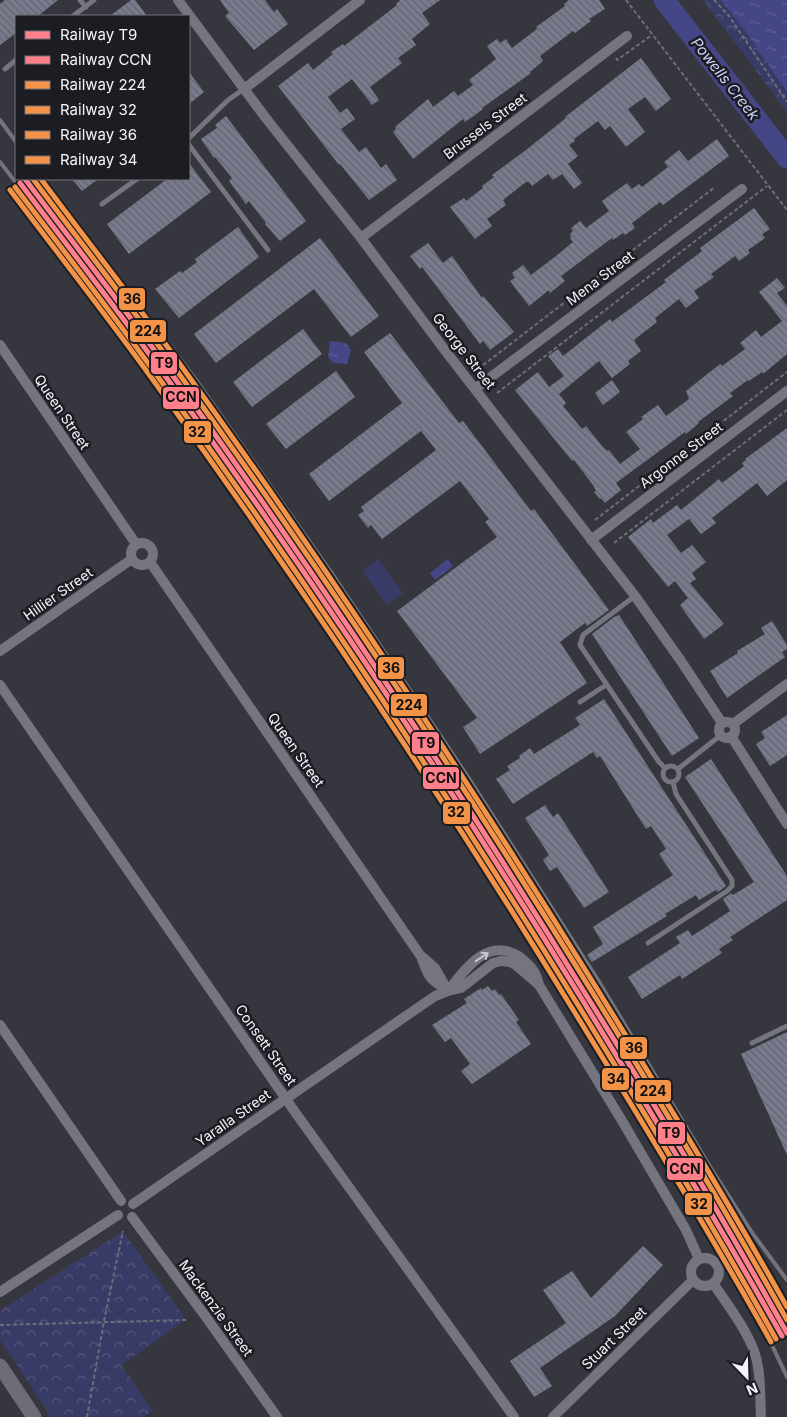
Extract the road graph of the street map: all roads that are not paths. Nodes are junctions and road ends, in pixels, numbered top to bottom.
1 (80, 0) edge
2 (94, 0) edge
3 (178, 0) edge
4 (360, 0) edge
5 (86, 7) junction
6 (74, 15) edge
7 (189, 15) edge
8 (190, 16) edge
9 (627, 36) dead end
10 (15, 61) edge
11 (4, 69) dead end
12 (244, 89) junction
13 (190, 137) edge
14 (190, 146) edge
15 (136, 180) edge
16 (742, 189) dead end
17 (102, 204) dead end
18 (360, 238) junction
19 (268, 250) dead end
20 (0, 345) edge
21 (475, 389) junction
22 (787, 391) edge
23 (592, 540) junction
24 (136, 544) junction
25 (132, 560) junction
26 (150, 562) junction
27 (635, 596) junction
28 (0, 651) edge
29 (787, 684) edge
30 (0, 685) edge
31 (606, 685) junction
32 (580, 702) dead end
33 (722, 723) junction
34 (733, 724) junction
35 (726, 736) junction
36 (665, 768) junction
37 (678, 769) junction
38 (673, 782) junction
39 (787, 824) edge
40 (648, 943) dead end
41 (448, 991) junction
42 (0, 1025) edge
43 (787, 1026) edge
44 (752, 1043) dead end
45 (286, 1099) junction
46 (121, 1201) junction
47 (133, 1204) junction
48 (118, 1215) junction
49 (132, 1217) junction
50 (699, 1259) junction
51 (694, 1280) junction
52 (713, 1283) junction
53 (0, 1292) edge
54 (0, 1366) edge
55 (34, 1417) edge
56 (277, 1417) edge
57 (514, 1417) edge
58 (553, 1417) edge
59 (761, 1417) edge

1 - 5 lane
2 - 5 lane
3 - 7 street, George Street
4 - 12 street
5 - 6 lane
8 - 12 street, George Street
9 - 18 street, Brussels Street
10 - 11 lane
12 - 13 lane
12 - 18 street, George Street
14 - 19 lane
15 - 17 lane
16 - 21 street, Mena Street
18 - 21 street, George Street
20 - 24 street, Queen Street
21 - 23 street, George Street
22 - 23 street, Argonne Street
23 - 27 street, George Street
24 - 25 street
24 - 26 street
25 - 26 street
25 - 28 street, Hillier Street
26 - 41 street, Queen Street
27 - 31 lane
27 - 33 street, George Street
29 - 34 street
30 - 45 street, Consett Street
31 - 32 lane
31 - 36 lane
33 - 34 street
33 - 35 street
34 - 35 street
35 - 37 lane
35 - 39 street
36 - 37 lane
36 - 38 lane
37 - 38 lane
38 - 40 lane
41 - 45 street, Yaralla Street
41 - 50 street
42 - 46 street
43 - 44 lane
45 - 47 street, Yaralla Street
45 - 57 street, Consett Street
46 - 47 street
46 - 48 street
47 - 49 street
48 - 49 street
48 - 53 street
49 - 56 street, Mackenzie Street
50 - 51 street
50 - 52 street
51 - 52 street
51 - 58 street, Stuart Street
52 - 59 street
54 - 55 main road

